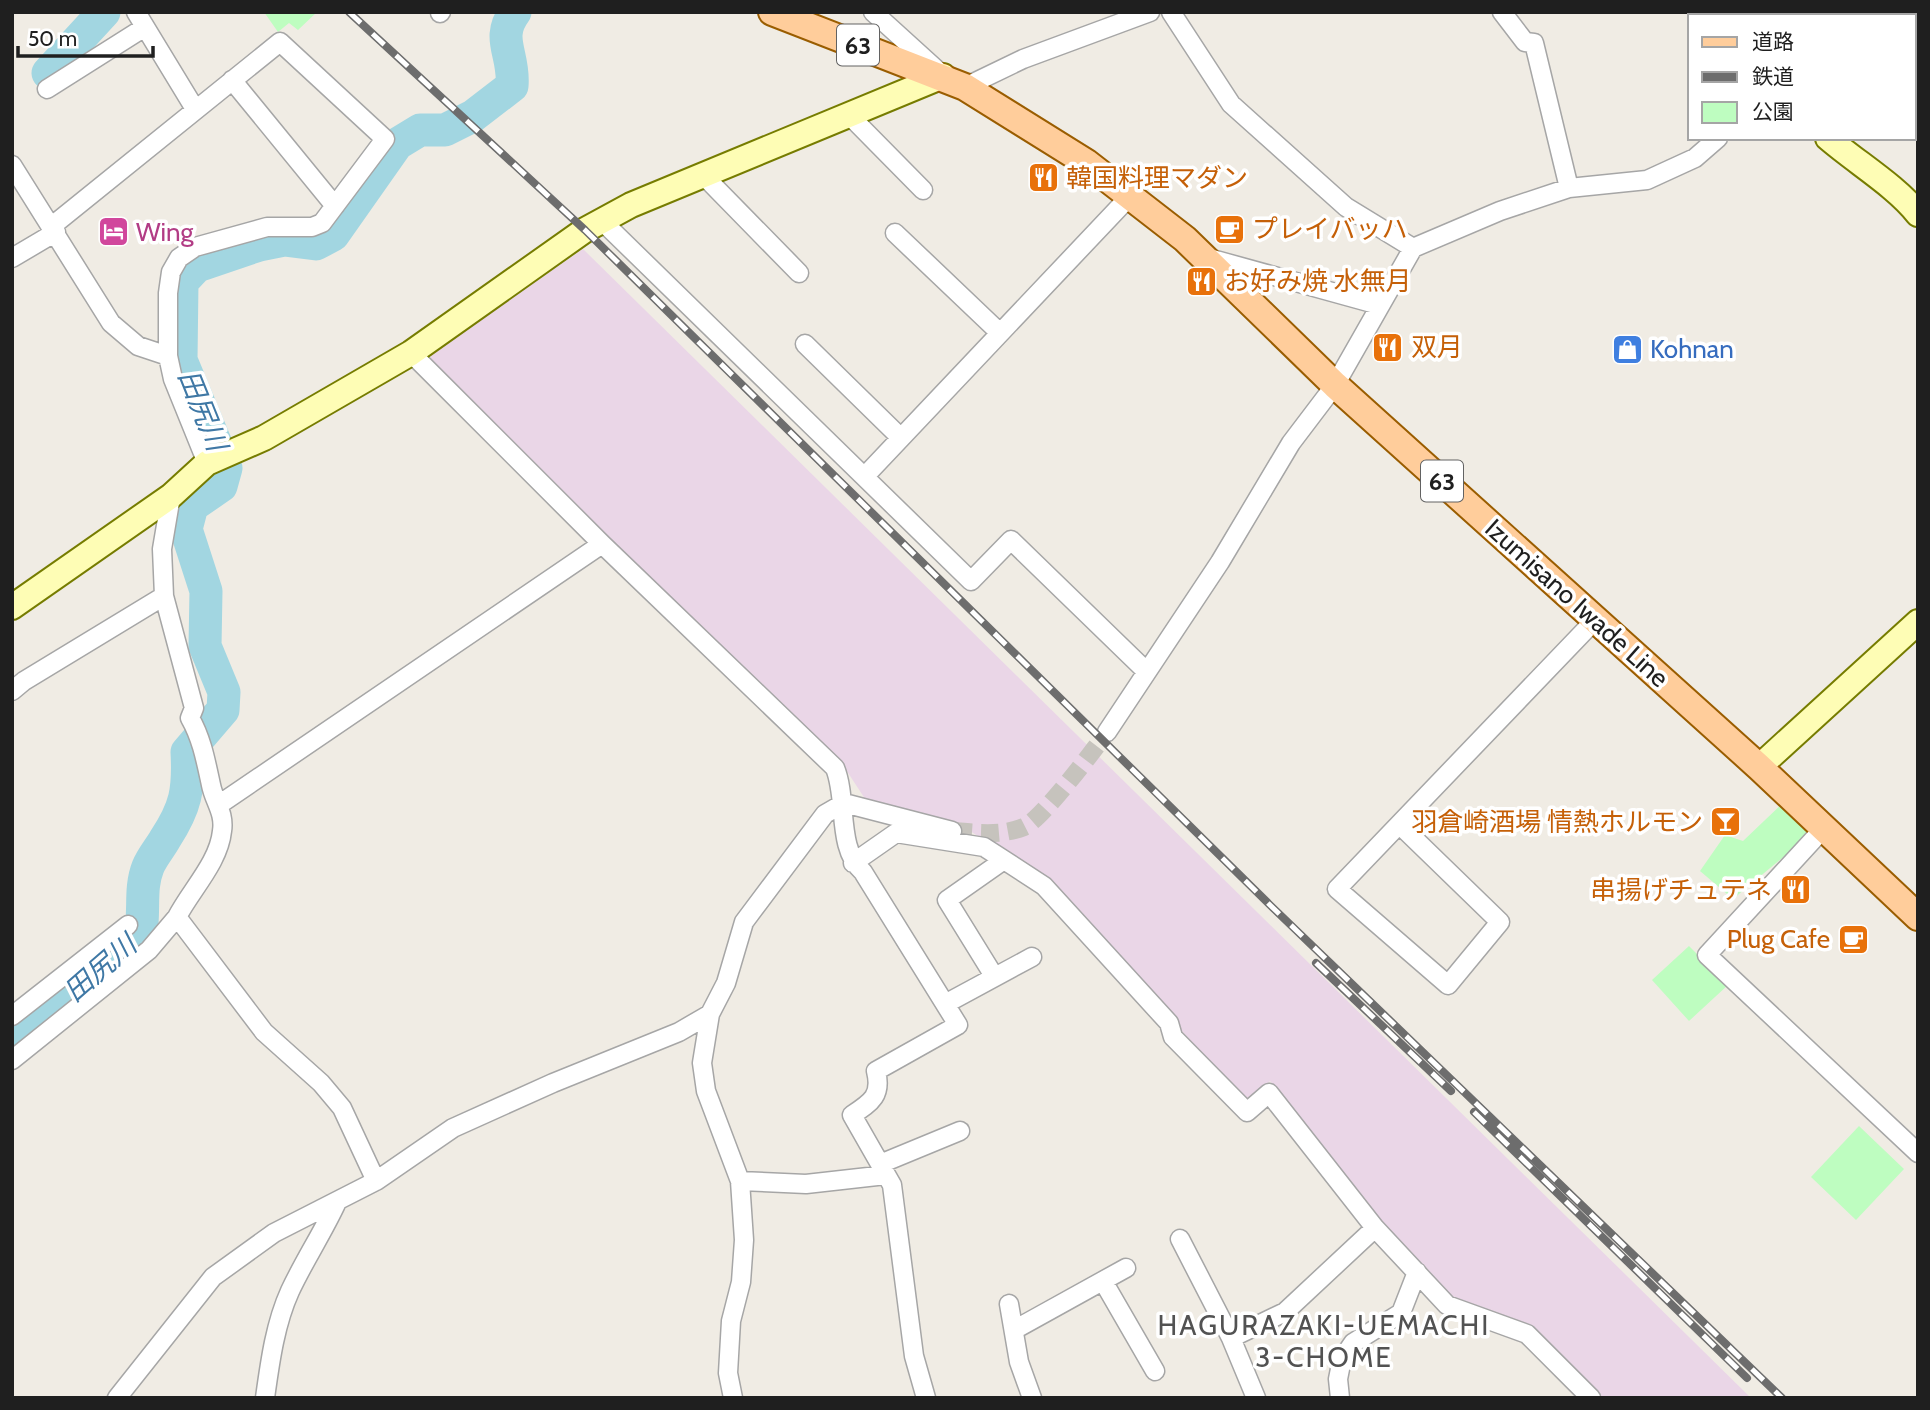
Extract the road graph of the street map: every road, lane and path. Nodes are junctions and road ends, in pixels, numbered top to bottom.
1 (772, 12) edge
2 (1150, 12) edge
3 (1171, 12) edge
4 (1502, 12) edge
5 (883, 15) edge
6 (141, 20) edge
7 (232, 80) junction
8 (954, 82) junction
9 (47, 89) dead end
10 (195, 109) junction
11 (850, 116) junction
12 (1716, 140) edge
13 (1830, 140) edge
14 (12, 165) edge
15 (704, 176) junction
16 (1569, 188) junction
17 (923, 190) dead end
18 (1130, 196) junction
19 (335, 206) junction
20 (1918, 214) edge
21 (602, 221) junction
22 (54, 229) junction
23 (895, 233) dead end
24 (1413, 248) junction
25 (1202, 256) junction
26 (12, 258) edge
27 (799, 273) dead end
28 (1379, 305) junction
29 (1000, 333) junction
30 (805, 344) dead end
31 (411, 353) junction
32 (167, 356) junction
33 (1335, 385) junction
34 (901, 438) junction
35 (211, 461) junction
36 (865, 476) junction
37 (172, 496) junction
38 (601, 544) junction
39 (164, 596) junction
40 (12, 607) edge
41 (1596, 619) junction
42 (1918, 622) edge
43 (1147, 672) junction
44 (12, 691) edge
45 (1107, 732) tunnel mouth
46 (1759, 768) junction
47 (844, 803) junction
48 (220, 804) junction
49 (1400, 825) junction
50 (1824, 828) junction
51 (954, 831) tunnel mouth
52 (1004, 860) junction
53 (853, 863) junction
54 (177, 917) junction
55 (1918, 917) edge
56 (128, 925) dead end
57 (1032, 957) dead end
58 (994, 976) junction
59 (945, 1004) junction
60 (710, 1014) junction
61 (12, 1016) edge
62 (12, 1060) edge
63 (960, 1131) dead end
64 (1918, 1153) edge
65 (883, 1169) junction
66 (376, 1181) junction
67 (740, 1181) junction
68 (336, 1204) junction
69 (1375, 1228) junction
70 (1180, 1239) dead end
71 (1126, 1268) dead end
72 (1417, 1272) junction
73 (1103, 1280) junction
74 (1009, 1304) dead end
75 (1014, 1330) junction
76 (1231, 1338) junction
77 (1155, 1371) dead end
78 (117, 1398) edge
79 (265, 1398) edge
80 (733, 1398) edge
81 (926, 1398) edge
82 (1032, 1398) edge
83 (1256, 1398) edge
84 (1340, 1398) edge
85 (1591, 1398) edge

1 - 8 main road, Izumisano Iwade Line / 63
2 - 8 street
3 - 24 street
4 - 16 street
5 - 8 street
6 - 9 street
6 - 10 street
7 - 10 street
7 - 19 street
7 - 19 street
8 - 11 street
8 - 18 main road, Izumisano Iwade Line / 63
10 - 22 street
11 - 15 street
11 - 17 street
12 - 16 street
13 - 20 street
14 - 22 street
15 - 21 street
15 - 27 street
16 - 24 street
18 - 25 main road, Izumisano Iwade Line / 63
18 - 29 street
19 - 32 street
21 - 31 street
21 - 36 street
22 - 26 street
22 - 32 street
23 - 29 street
24 - 28 street
25 - 28 street
25 - 33 main road, Izumisano Iwade Line / 63
28 - 33 street
29 - 34 street
30 - 34 street
31 - 35 street
31 - 38 street
32 - 35 street
33 - 41 main road, Izumisano Iwade Line / 63
33 - 43 street
34 - 36 street
35 - 37 street
36 - 43 street
37 - 39 street
37 - 40 street
38 - 47 street
38 - 48 street
39 - 44 street
39 - 48 street
41 - 46 main road, Izumisano Iwade Line / 63
41 - 49 street
42 - 46 street
43 - 45 street
46 - 50 main road, Izumisano Iwade Line / 63
47 - 51 street
47 - 53 street
47 - 60 street
48 - 54 street
49 - 49 street
50 - 55 main road, Izumisano Iwade Line / 63
50 - 64 street
52 - 53 street
52 - 58 street
52 - 69 street
53 - 59 street
54 - 62 street
54 - 66 street
56 - 61 street
57 - 58 street
58 - 59 street
59 - 65 street
60 - 66 street
60 - 67 street
63 - 65 street
65 - 67 street
65 - 81 street
66 - 68 street
67 - 80 street
68 - 78 street
68 - 79 street
69 - 72 street
69 - 76 street
70 - 76 street
71 - 73 street
72 - 84 street
72 - 85 street
73 - 75 street
73 - 77 street
74 - 75 street
75 - 82 street
76 - 83 street

